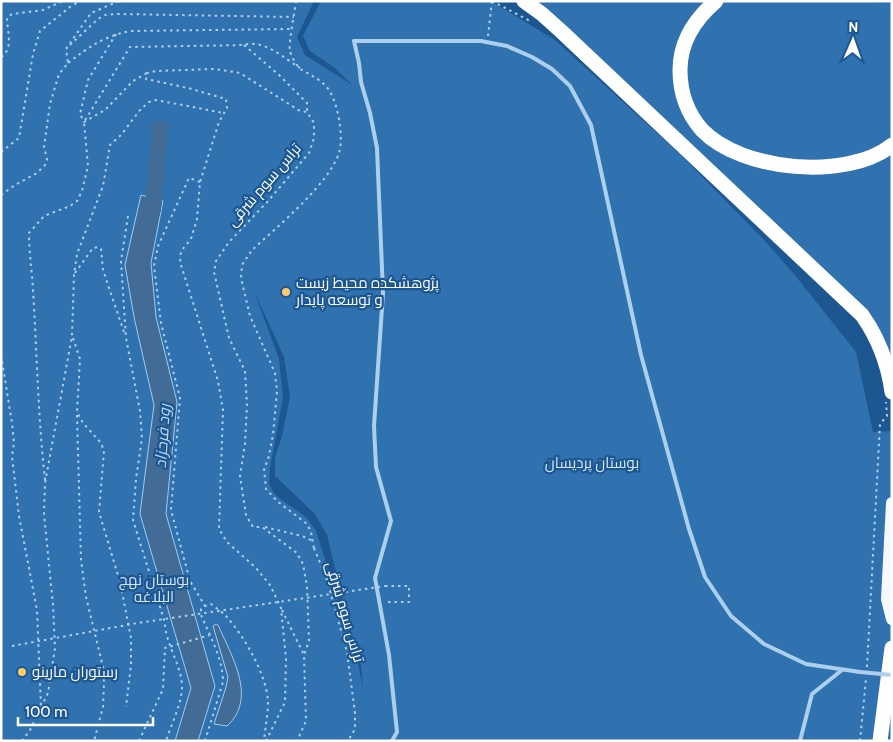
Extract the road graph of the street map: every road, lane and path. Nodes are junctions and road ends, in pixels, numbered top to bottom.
1 (63, 1) edge
2 (80, 1) edge
3 (120, 1) edge
4 (296, 1) edge
5 (492, 1) edge
6 (524, 1) edge
7 (716, 1) edge
8 (294, 17) junction
9 (538, 26) dead end
10 (293, 29) junction
11 (116, 34) junction
12 (488, 43) junction
13 (244, 45) junction
14 (66, 49) junction
15 (1, 57) edge
16 (68, 63) junction
17 (300, 68) junction
18 (147, 73) junction
19 (307, 112) junction
20 (224, 113) junction
21 (84, 122) junction
22 (892, 145) edge
23 (1, 152) edge
24 (200, 182) junction
25 (1, 195) edge
26 (128, 216) dead end
27 (74, 275) junction
28 (72, 336) junction
29 (126, 338) junction
30 (1, 355) edge
31 (889, 396) edge
32 (77, 412) junction
33 (45, 483) junction
34 (892, 503) edge
35 (262, 526) junction
36 (314, 549) junction
37 (378, 602) junction
38 (205, 606) junction
39 (281, 608) junction
40 (892, 619) edge
41 (210, 635) junction
42 (171, 645) junction
43 (12, 646) dead end
44 (892, 648) edge
45 (304, 655) junction
46 (842, 670) junction
47 (892, 675) edge
48 (126, 707) dead end
49 (41, 708) junction
50 (22, 741) edge
51 (94, 741) edge
52 (139, 741) edge
53 (166, 741) edge
54 (205, 741) edge
55 (265, 741) edge
56 (297, 741) edge
57 (348, 741) edge
58 (392, 741) edge
59 (800, 741) edge
60 (860, 741) edge
61 (880, 741) edge

1 - 15 path
2 - 23 path
3 - 14 path
4 - 8 path
5 - 9 path
5 - 12 path
6 - 31 highway
7 - 22 highway
8 - 10 path
8 - 14 path
10 - 11 path
10 - 17 path
11 - 16 path
11 - 21 path
12 - 37 lane
12 - 46 lane
13 - 17 path
13 - 19 path
13 - 21 path
14 - 16 path
16 - 25 path
17 - 36 path
18 - 19 path
18 - 20 path
18 - 21 path
19 - 35 path, تراس سوم شرقی
20 - 24 path
20 - 27 path
21 - 33 path
24 - 38 path
24 - 39 path
26 - 29 path
27 - 28 path
27 - 29 path
28 - 32 path
28 - 33 path
29 - 42 path
30 - 49 path
31 - 60 path
32 - 48 path
32 - 51 path
33 - 49 path
34 - 40 main road
35 - 36 path, تراس سوم شرقی
35 - 45 path, تراس سوم شرقی
36 - 57 path, تراس سوم شرقی
37 - 43 path, bridge
37 - 58 lane
38 - 41 path
38 - 55 path
39 - 45 path
39 - 55 path
41 - 42 path
41 - 54 path
42 - 52 path
42 - 53 path
44 - 61 highway
45 - 56 path, تراس سوم شرقی
46 - 47 lane, bridge
46 - 59 lane
49 - 50 path

